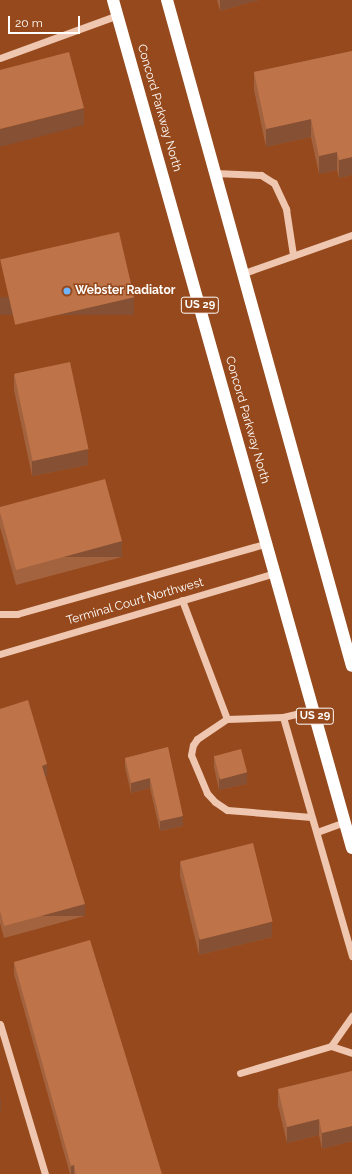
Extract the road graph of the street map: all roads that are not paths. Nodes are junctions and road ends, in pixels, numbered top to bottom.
1 (113, 0) edge
2 (167, 0) edge
3 (118, 15) junction
4 (0, 58) edge
5 (215, 173) junction
6 (352, 235) edge
7 (293, 255) junction
8 (244, 273) junction
9 (268, 543) junction
10 (276, 573) junction
11 (182, 600) junction
12 (0, 614) edge
13 (0, 654) edge
14 (352, 666) edge
15 (313, 710) junction
16 (283, 717) junction
17 (227, 719) junction
18 (311, 817) junction
19 (348, 828) edge
20 (316, 832) junction
21 (352, 848) edge
22 (352, 956) edge
23 (352, 1016) edge
24 (0, 1024) edge
25 (331, 1046) junction
26 (352, 1053) edge
27 (240, 1073) dead end
28 (45, 1174) edge

1 - 3 highway, Concord Parkway North / US 29
2 - 5 highway
3 - 4 street
3 - 9 highway, Concord Parkway North / US 29
5 - 7 street
5 - 8 highway
6 - 7 street
7 - 8 street
8 - 14 highway
9 - 10 highway, Concord Parkway North / US 29
9 - 12 street
10 - 11 street, Terminal Court Northwest
10 - 15 highway, Concord Parkway North / US 29
11 - 13 street, Terminal Court Northwest
11 - 17 street
15 - 16 street
15 - 19 highway, Concord Parkway North / US 29
16 - 17 street
16 - 18 street
17 - 18 street
18 - 20 street
19 - 20 street
19 - 21 highway, Concord Parkway North / US 29
20 - 22 street
23 - 25 street
24 - 28 street
25 - 26 street
25 - 27 street

